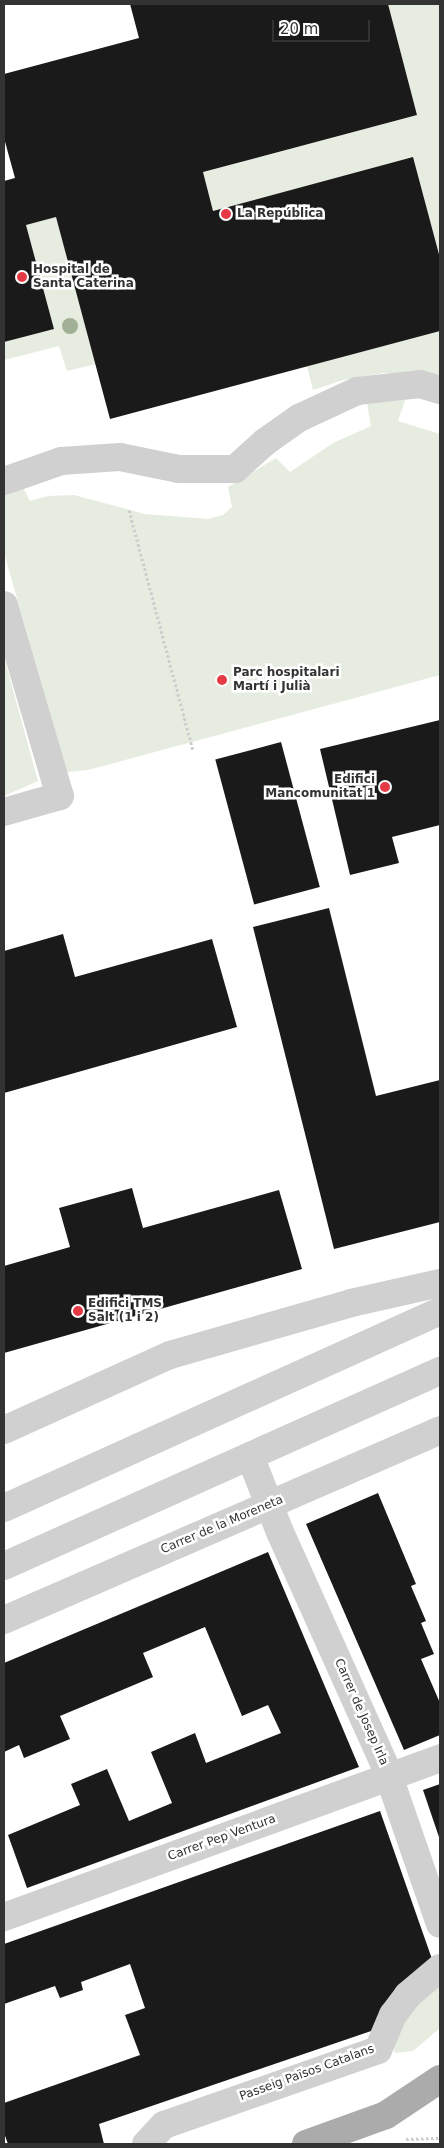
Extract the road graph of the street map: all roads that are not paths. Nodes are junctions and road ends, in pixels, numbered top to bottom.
1 (440, 390) edge
2 (4, 481) edge
3 (4, 605) edge
4 (4, 812) edge
5 (440, 1283) edge
6 (440, 1311) edge
7 (440, 1371) edge
8 (4, 1430) edge
9 (440, 1430) edge
10 (250, 1456) junction
11 (270, 1505) junction
12 (4, 1508) edge
13 (4, 1566) edge
14 (4, 1620) edge
15 (440, 1758) edge
16 (387, 1773) junction
17 (4, 1917) edge
18 (440, 1924) edge
19 (440, 1968) edge
20 (440, 2079) edge
21 (146, 2144) edge
22 (306, 2144) edge

1 - 2 street
3 - 4 street
5 - 8 street
6 - 12 street
7 - 10 street
9 - 11 street, Carrer de la Moreneta
10 - 11 street, Carrer de Josep Irla
10 - 13 street
11 - 14 street, Carrer de la Moreneta
11 - 16 street, Carrer de Josep Irla
15 - 16 street, Carrer Pep Ventura
16 - 17 street, Carrer Pep Ventura
16 - 18 street, Carrer de Josep Irla
19 - 21 street, Passeig Països Catalans
20 - 22 main road

